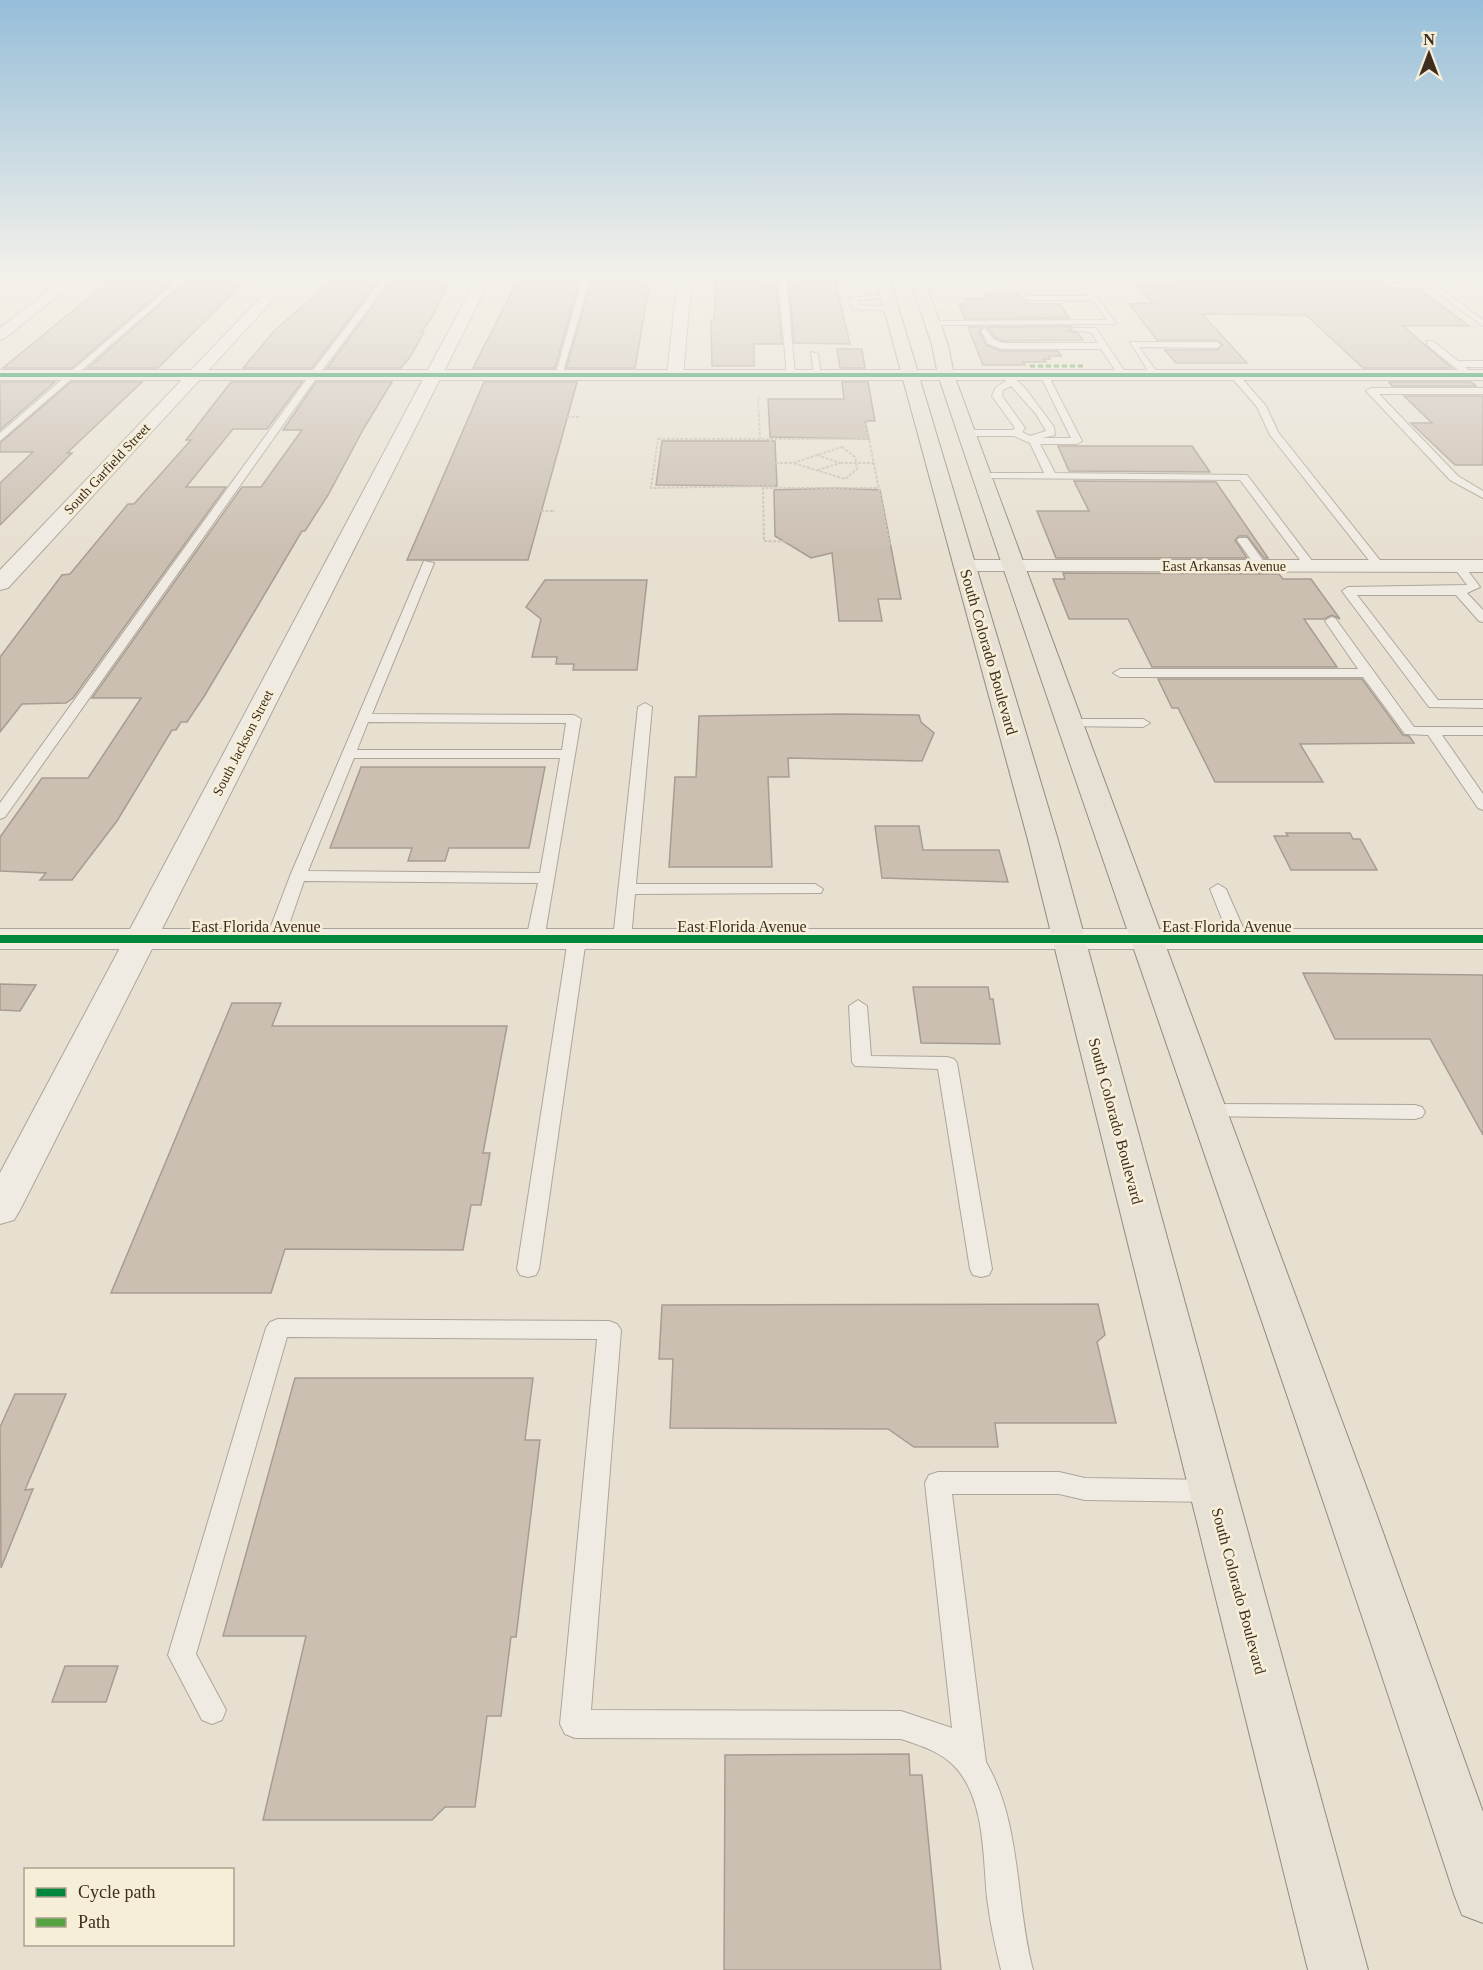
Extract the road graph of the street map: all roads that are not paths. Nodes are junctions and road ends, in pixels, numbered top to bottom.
1 (79, 368) edge
2 (201, 368) edge
3 (319, 368) edge
4 (438, 368) edge
5 (560, 368) edge
6 (676, 368) edge
7 (789, 368) edge
8 (817, 368) edge
9 (907, 368) edge
10 (944, 368) edge
11 (1118, 368) edge
12 (1150, 368) edge
13 (1479, 371) edge
14 (0, 375) edge
15 (71, 375) junction
16 (194, 375) junction
17 (314, 375) junction
18 (434, 375) junction
19 (558, 375) junction
20 (675, 375) junction
21 (790, 375) junction
22 (818, 375) junction
23 (946, 375) junction
24 (1044, 375) junction
25 (1123, 375) junction
26 (1155, 375) junction
27 (1234, 375) junction
28 (909, 376) junction
29 (1009, 379) junction
30 (1483, 391) edge
31 (1041, 413) junction
32 (967, 433) junction
33 (1016, 433) junction
34 (0, 438) edge
35 (1033, 438) junction
36 (981, 476) junction
37 (1051, 476) junction
38 (1483, 495) edge
39 (1243, 540) dead end
40 (428, 563) dead end
41 (965, 566) junction
42 (1012, 566) junction
43 (1261, 566) junction
44 (1310, 566) junction
45 (1378, 566) junction
46 (1459, 566) junction
47 (1483, 566) edge
48 (0, 584) edge
49 (1459, 591) junction
50 (1483, 618) edge
51 (1331, 621) dead end
52 (1120, 673) dead end
53 (1367, 673) junction
54 (1483, 704) edge
55 (645, 707) dead end
56 (363, 718) junction
57 (1068, 723) junction
58 (1143, 723) dead end
59 (1432, 731) junction
60 (1483, 731) edge
61 (348, 754) junction
62 (568, 754) junction
63 (1483, 805) edge
64 (0, 814) edge
65 (298, 876) junction
66 (547, 878) junction
67 (627, 889) junction
68 (815, 889) dead end
69 (1218, 889) dead end
70 (1067, 938) junction
71 (0, 939) edge
72 (141, 939) junction
73 (275, 939) junction
74 (577, 939) junction
75 (622, 939) junction
76 (1145, 939) junction
77 (1239, 939) junction
78 (1483, 939) edge
79 (535, 940) junction
80 (858, 1006) dead end
81 (1208, 1111) junction
82 (1415, 1112) dead end
83 (0, 1210) edge
84 (528, 1269) dead end
85 (981, 1269) dead end
86 (1213, 1491) junction
87 (212, 1710) dead end
88 (971, 1764) junction
89 (1483, 1894) edge
90 (1017, 1970) edge
91 (1338, 1970) edge

1 - 15 lane
2 - 16 street, South Garfield Street
3 - 17 lane
4 - 18 street, South Jackson Street
5 - 19 lane
6 - 20 street
7 - 21 lane
8 - 22 lane
9 - 28 main road, South Colorado Boulevard
10 - 23 main road
11 - 25 lane
12 - 26 lane
13 - 27 street
14 - 15 street
15 - 16 street
15 - 34 lane
16 - 17 street
16 - 48 street, South Garfield Street
17 - 18 street
17 - 64 lane
18 - 19 street
18 - 72 street, South Jackson Street
19 - 20 street
20 - 21 street
21 - 22 street
22 - 28 street
23 - 28 street
23 - 29 street
23 - 32 main road
24 - 25 street
24 - 29 street
24 - 35 lane
25 - 26 street
26 - 27 street
27 - 45 lane
28 - 41 main road, South Colorado Boulevard
29 - 31 lane
29 - 33 lane
30 - 38 lane
31 - 35 lane
31 - 35 lane
32 - 33 lane
32 - 36 main road
33 - 35 lane
35 - 37 lane
36 - 37 lane
36 - 42 main road
37 - 44 lane
39 - 43 lane
40 - 56 lane
41 - 42 street, East Arkansas Avenue
41 - 70 main road, South Colorado Boulevard
42 - 43 street, East Arkansas Avenue
42 - 57 main road
43 - 44 street, East Arkansas Avenue
44 - 45 street, East Arkansas Avenue
45 - 46 street, East Arkansas Avenue
46 - 47 street, East Arkansas Avenue
46 - 49 lane
49 - 50 lane
49 - 54 lane
51 - 53 lane
52 - 53 lane
53 - 59 lane
55 - 67 lane
56 - 61 lane
56 - 62 lane
57 - 58 lane
57 - 76 main road
59 - 60 lane
59 - 63 lane
61 - 62 lane
61 - 65 lane
62 - 66 lane
65 - 66 lane
65 - 73 lane
66 - 79 lane
67 - 68 lane
67 - 75 lane
69 - 77 lane
70 - 75 street, East Florida Avenue
70 - 76 street, East Florida Avenue
70 - 86 main road, South Colorado Boulevard
71 - 72 street, East Florida Avenue
72 - 73 street, East Florida Avenue
72 - 83 street, South Jackson Street
73 - 79 street, East Florida Avenue
74 - 75 street, East Florida Avenue
74 - 79 street, East Florida Avenue
74 - 84 lane
76 - 77 street, East Florida Avenue
76 - 81 main road
77 - 78 street, East Florida Avenue
80 - 85 lane
81 - 82 lane
81 - 89 main road
86 - 88 lane
86 - 91 main road, South Colorado Boulevard
87 - 88 lane
88 - 90 lane

